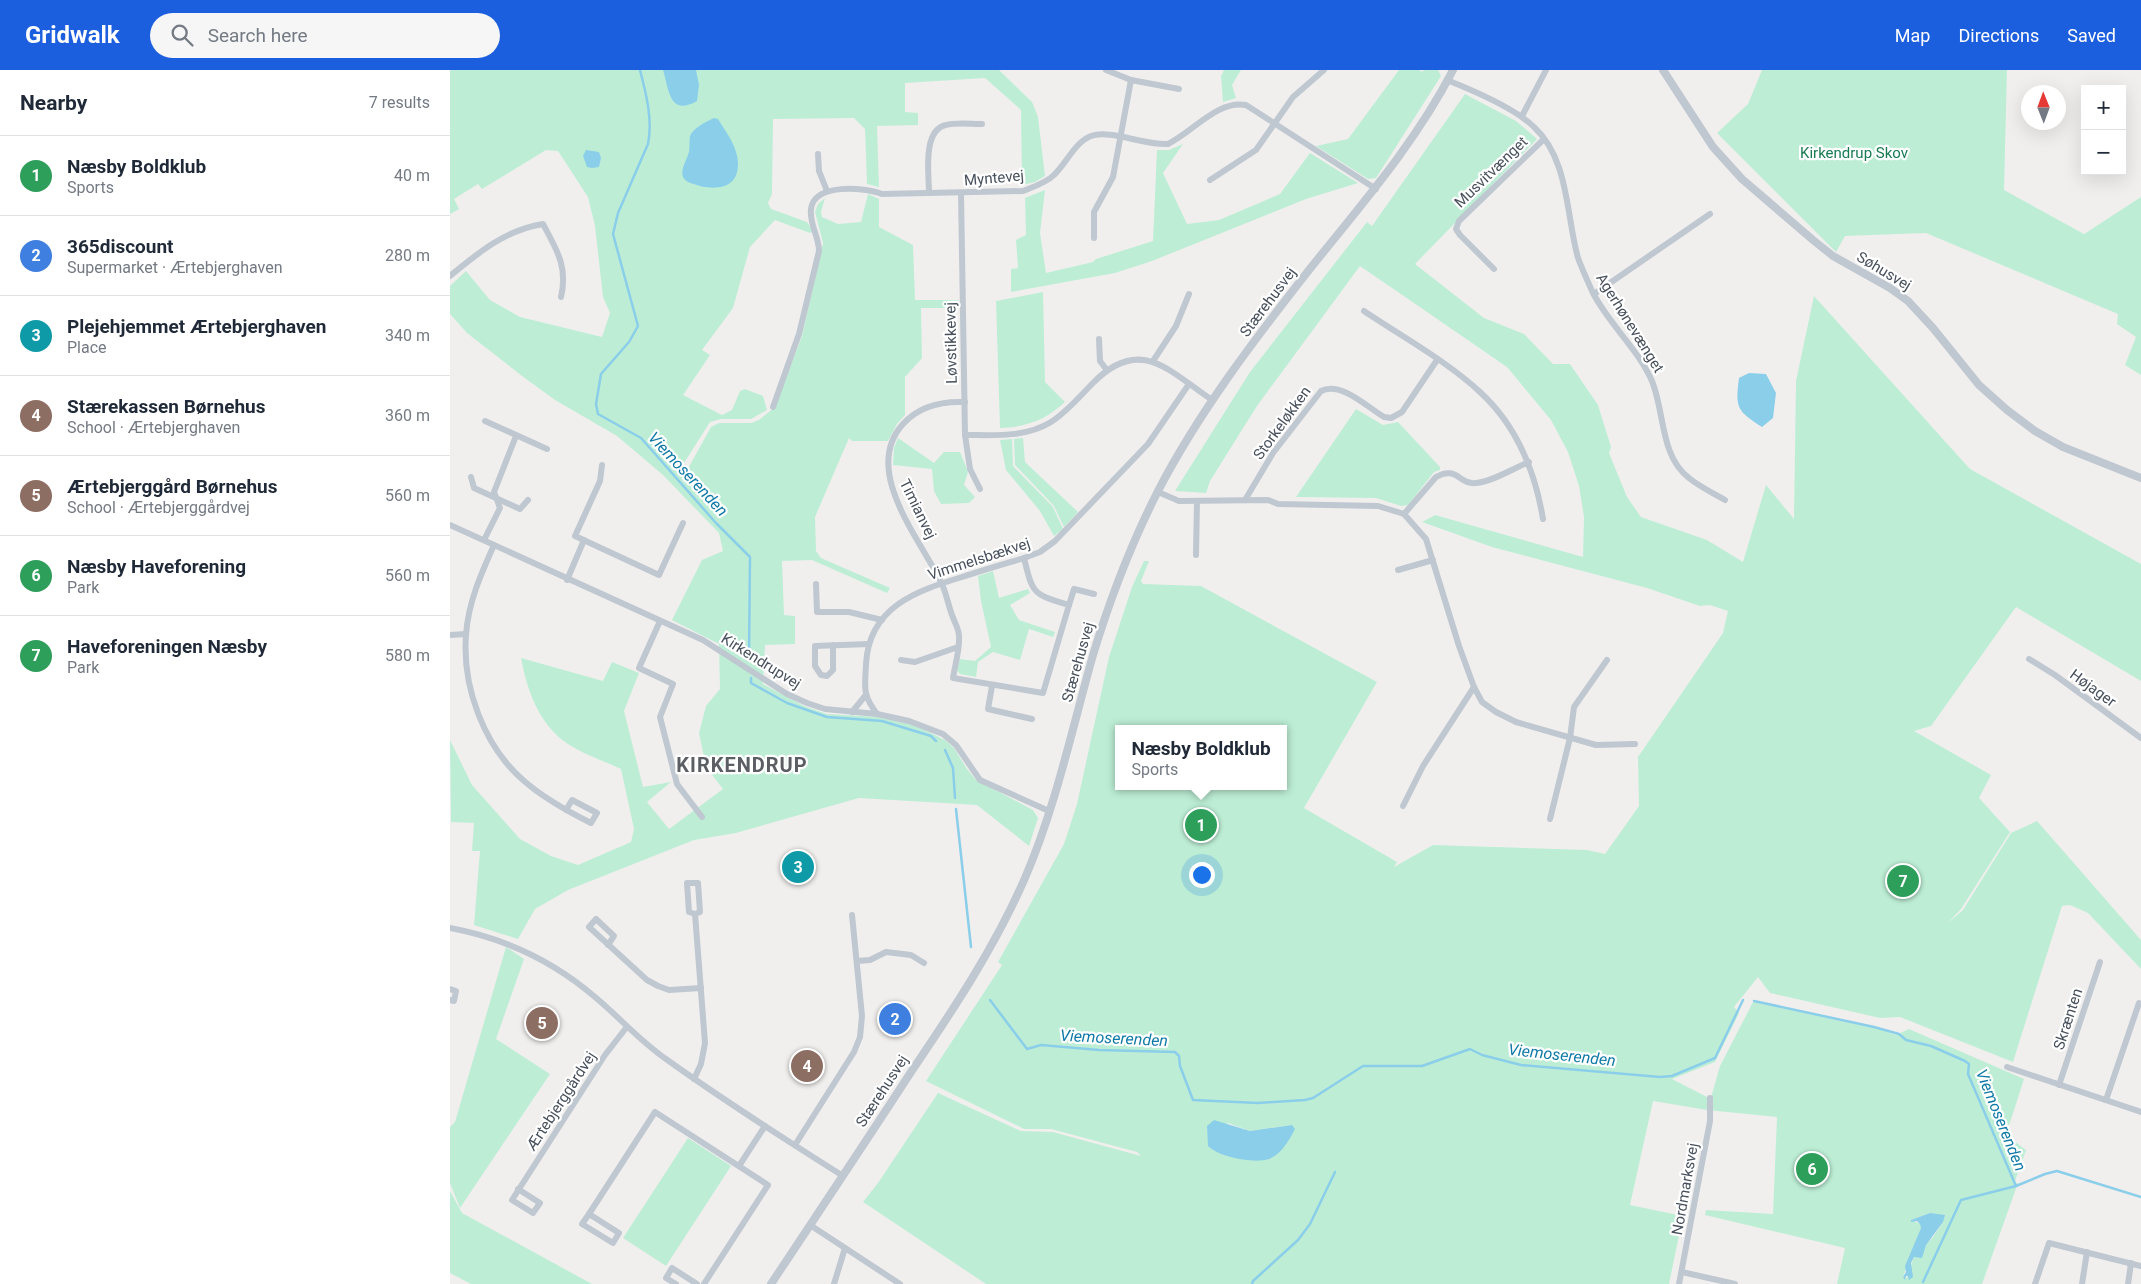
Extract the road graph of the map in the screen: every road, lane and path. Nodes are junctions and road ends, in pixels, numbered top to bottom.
1 (1106, 70) edge
2 (1324, 70) edge
3 (1453, 70) edge
4 (1546, 70) edge
5 (1663, 70) edge
6 (1131, 80) junction
7 (1447, 80) junction
8 (1179, 89) dead end
9 (1522, 116) junction
10 (1273, 123) junction
11 (982, 124) dead end
12 (1120, 137) junction
13 (1544, 138) junction
14 (818, 154) dead end
15 (1210, 180) dead end
16 (1376, 189) junction
17 (827, 191) junction
18 (961, 193) junction
19 (929, 194) junction
20 (1710, 214) dead end
21 (1094, 238) dead end
22 (1494, 269) dead end
23 (450, 276) edge
24 (1189, 294) dead end
25 (1594, 294) junction
26 (560, 297) dead end
27 (1364, 311) dead end
28 (1099, 339) dead end
29 (1437, 360) junction
30 (1153, 361) junction
31 (1106, 369) junction
32 (1189, 384) junction
33 (1212, 400) junction
34 (965, 402) junction
35 (774, 407) dead end
36 (486, 421) dead end
37 (965, 435) junction
38 (516, 436) junction
39 (547, 448) dead end
40 (1529, 462) junction
41 (602, 465) dead end
42 (471, 477) dead end
43 (2141, 478) edge
44 (980, 489) dead end
45 (1158, 492) junction
46 (496, 498) junction
47 (528, 500) dead end
48 (1245, 500) junction
49 (1725, 500) dead end
50 (1197, 501) junction
51 (1404, 514) junction
52 (1544, 518) dead end
53 (683, 523) dead end
54 (450, 525) edge
55 (484, 540) junction
56 (584, 540) junction
57 (494, 544) junction
58 (1196, 554) dead end
59 (1024, 558) junction
60 (1433, 560) junction
61 (1398, 570) dead end
62 (567, 580) junction
63 (942, 583) junction
64 (816, 584) dead end
65 (1094, 594) dead end
66 (1069, 605) junction
67 (882, 620) junction
68 (660, 621) junction
69 (466, 634) junction
70 (450, 635) edge
71 (869, 644) junction
72 (833, 645) junction
73 (958, 647) junction
74 (2029, 659) dead end
75 (901, 660) dead end
76 (1607, 660) dead end
77 (992, 686) junction
78 (1474, 687) junction
79 (865, 696) junction
80 (852, 712) junction
81 (877, 714) junction
82 (1032, 719) dead end
83 (1570, 738) junction
84 (2141, 738) edge
85 (1636, 744) dead end
86 (1403, 806) dead end
87 (566, 810) junction
88 (1049, 811) junction
89 (702, 817) dead end
90 (1550, 819) dead end
91 (695, 914) junction
92 (852, 916) dead end
93 (450, 928) edge
94 (608, 945) dead end
95 (857, 962) junction
96 (2100, 962) dead end
97 (924, 963) dead end
98 (701, 988) junction
99 (450, 989) edge
100 (450, 1000) edge
101 (2139, 1003) dead end
102 (626, 1028) junction
103 (2007, 1067) dead end
104 (694, 1079) junction
105 (2060, 1085) junction
106 (1710, 1098) dead end
107 (2106, 1100) junction
108 (2141, 1112) edge
109 (766, 1126) junction
110 (795, 1145) junction
111 (739, 1166) junction
112 (843, 1176) junction
113 (518, 1189) dead end
114 (589, 1214) junction
115 (810, 1225) junction
116 (844, 1248) junction
117 (2087, 1252) junction
118 (2131, 1263) junction
119 (2141, 1266) edge
120 (1682, 1272) junction
121 (889, 1281) edge
122 (676, 1284) edge
123 (697, 1284) edge
124 (704, 1284) edge
125 (771, 1284) edge
126 (834, 1284) edge
127 (900, 1284) edge
128 (1679, 1284) edge
129 (1735, 1284) edge
130 (2035, 1284) edge
131 (2082, 1284) edge
132 (2128, 1284) edge

1 - 6 street
2 - 10 street
3 - 7 street, Stærehusvej
4 - 9 street
5 - 43 street, Søhusvej
6 - 8 street
6 - 12 street
7 - 9 street, Agerhønevænget
7 - 16 street, Stærehusvej
9 - 13 street, Agerhønevænget
10 - 12 street, Myntevej
10 - 15 street
10 - 16 street, Myntevej
11 - 19 street
12 - 18 street, Myntevej
12 - 21 street
13 - 22 street, Musvitvænget
13 - 25 street, Agerhønevænget
14 - 17 street
16 - 33 street, Stærehusvej
17 - 19 street, Myntevej
17 - 35 street
18 - 19 street, Myntevej
18 - 34 street, Løvstikkevej
20 - 25 street
23 - 26 street
24 - 30 street
25 - 49 street, Agerhønevænget
27 - 29 street
28 - 31 street
29 - 40 street
29 - 48 street, Storkeløkken
30 - 31 street
30 - 32 street
31 - 37 street
32 - 33 street
32 - 59 street, Vimmelsbækvej
33 - 45 street, Stærehusvej
34 - 37 street, Løvstikkevej
34 - 63 street, Timianvej
36 - 38 street
37 - 44 street, Løvstikkevej
38 - 39 street
38 - 46 street
40 - 51 street
40 - 52 street
41 - 56 street
42 - 46 street
45 - 50 street
45 - 88 street, Stærehusvej
46 - 47 street
46 - 55 street
48 - 50 street
48 - 51 street
50 - 58 street
51 - 60 street
53 - 56 street
54 - 55 street, Kirkendrupvej
55 - 57 street, Kirkendrupvej
56 - 62 street
57 - 62 street, Kirkendrupvej
57 - 69 street
59 - 63 street, Vimmelsbækvej
59 - 66 street
60 - 61 street
60 - 78 street
62 - 68 street, Kirkendrupvej
63 - 67 street, Vimmelsbækvej
63 - 73 street, Timianvej
64 - 67 street
65 - 66 street
66 - 77 street
67 - 71 street, Vimmelsbækvej
68 - 80 street, Kirkendrupvej
68 - 89 street
69 - 70 street
69 - 87 street
71 - 72 street
71 - 79 street, Vimmelsbækvej
72 - 72 street
73 - 75 street
73 - 77 street, Timianvej
74 - 84 street, Højager
76 - 83 street
77 - 82 street
78 - 83 street
78 - 86 street
79 - 80 street
79 - 81 street
80 - 81 street, Kirkendrupvej
81 - 88 street, Kirkendrupvej
83 - 85 street
83 - 90 street
87 - 87 street
88 - 112 street, Stærehusvej
91 - 91 street
91 - 98 street
92 - 95 street
93 - 102 street
94 - 98 street
95 - 97 street
95 - 110 street
96 - 105 street, Skrænten
98 - 104 street
99 - 100 street
101 - 107 street
102 - 104 street
102 - 113 street, Ærtebjerggårdvej
103 - 105 street
104 - 109 street
105 - 107 street
106 - 120 street, Nordmarksvej
107 - 108 street
109 - 110 street
109 - 111 street
110 - 112 street
111 - 114 street
111 - 124 street
112 - 115 street, Stærehusvej
114 - 114 street
115 - 116 street
115 - 125 street, Stærehusvej
116 - 121 street
116 - 126 street
117 - 118 street
117 - 130 street
117 - 131 street
118 - 119 street
118 - 132 street
120 - 128 street, Nordmarksvej
120 - 129 street
121 - 127 street
122 - 123 street

